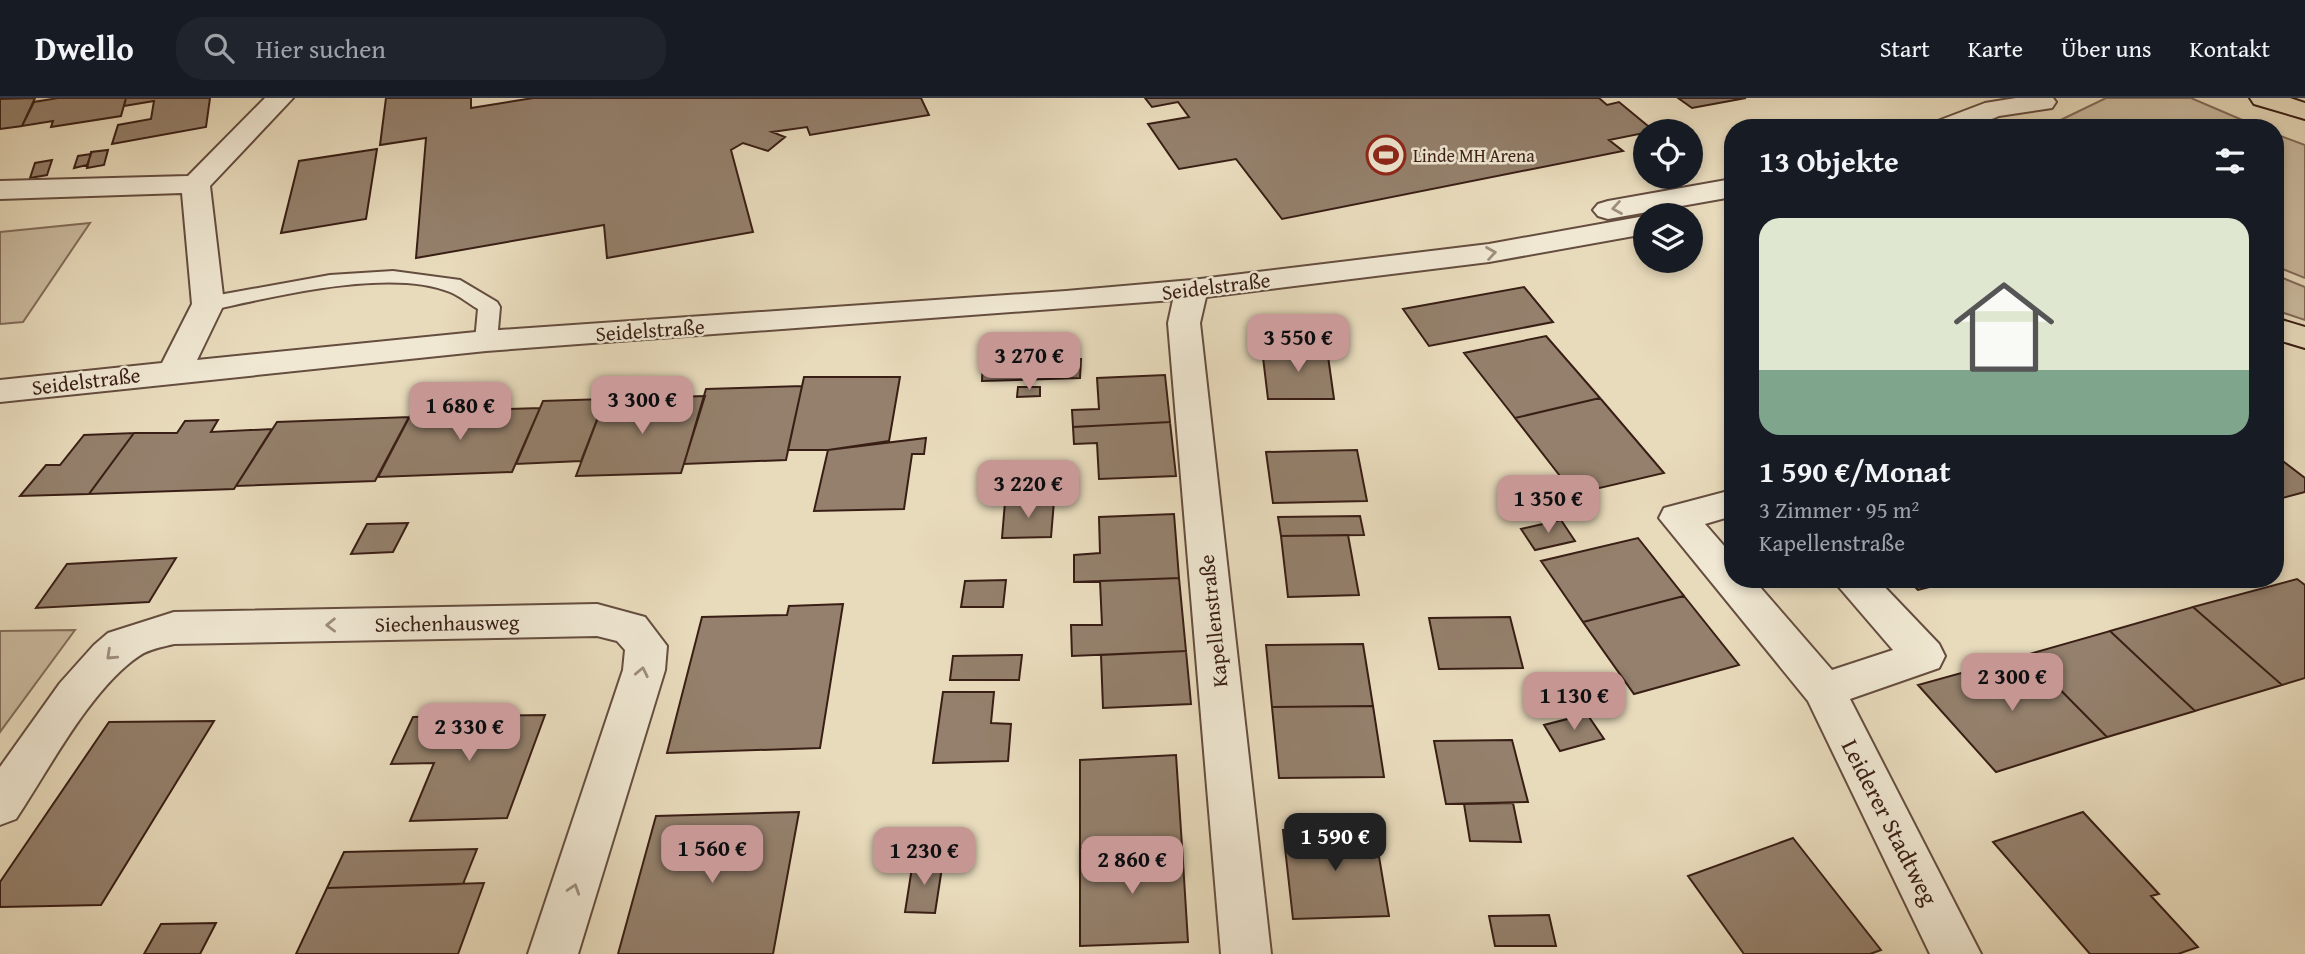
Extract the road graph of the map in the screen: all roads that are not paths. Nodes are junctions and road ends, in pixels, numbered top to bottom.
1 (280, 98) edge
2 (2263, 98) edge
3 (2046, 100) edge
4 (2305, 111) edge
5 (1968, 119) edge
6 (2015, 119) edge
7 (196, 184) junction
8 (1724, 189) edge
9 (0, 190) edge
10 (1724, 210) edge
11 (1703, 214) edge
12 (1633, 227) edge
13 (1301, 275) junction
14 (1192, 289) junction
15 (208, 304) junction
16 (2284, 331) edge
17 (2305, 338) edge
18 (486, 341) junction
19 (175, 371) junction
20 (0, 391) edge
21 (1724, 505) edge
22 (1724, 572) edge
23 (1737, 588) edge
24 (1860, 588) edge
25 (1824, 690) junction
26 (0, 805) edge
27 (553, 954) edge
28 (1246, 954) edge
29 (1956, 954) edge

1 - 7 street
2 - 4 highway
3 - 5 street
3 - 6 street
7 - 9 street
7 - 15 street
8 -> 13 street, Seidelstraße
10 - 11 street
13 -> 12 street, Seidelstraße
13 - 14 street, Seidelstraße
14 - 18 street, Seidelstraße
14 - 28 street, Kapellenstraße
15 - 18 lane
15 - 19 street
16 - 17 highway
18 - 19 street, Seidelstraße
19 - 20 street, Seidelstraße
21 - 22 street, Leiderer Stadtweg
23 - 25 street, Leiderer Stadtweg
24 - 25 street
25 - 29 street, Leiderer Stadtweg
27 -> 26 street, Siechenhausweg

